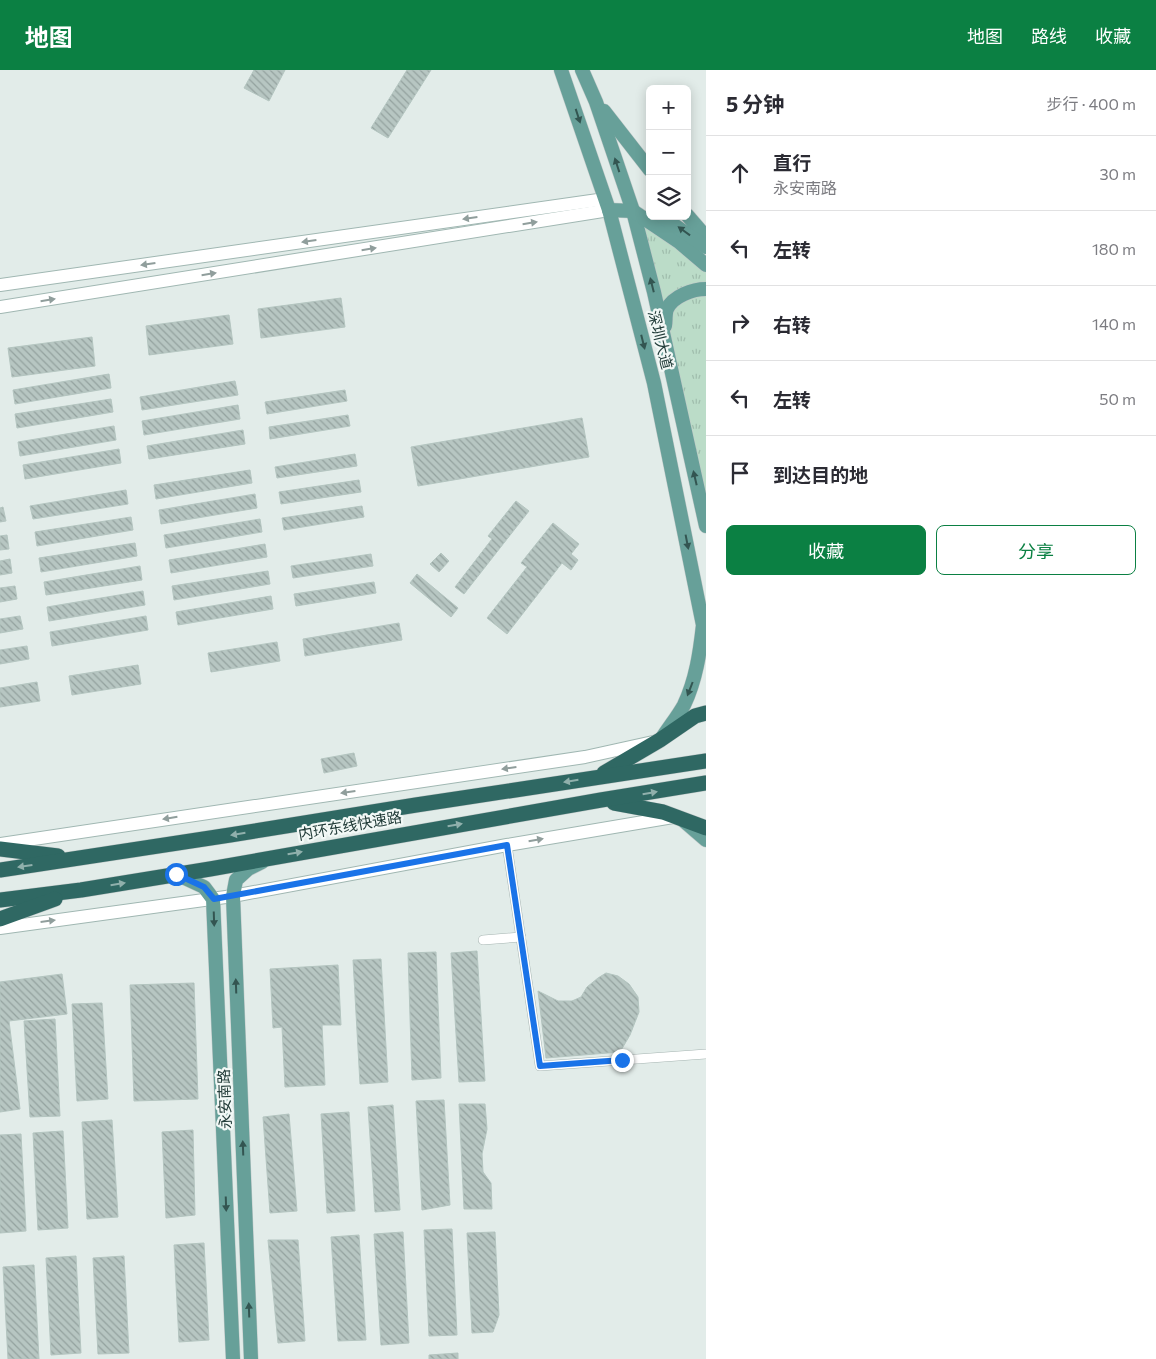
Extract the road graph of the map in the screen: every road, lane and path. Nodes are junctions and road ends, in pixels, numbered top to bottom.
1 (562, 70) edge
2 (582, 70) edge
3 (596, 102) junction
4 (646, 165) edge
5 (607, 204) junction
6 (631, 206) junction
7 (646, 209) edge
8 (667, 220) edge
9 (691, 220) edge
10 (706, 237) edge
11 (706, 247) edge
12 (706, 265) edge
13 (0, 285) edge
14 (706, 289) edge
15 (0, 307) edge
16 (664, 342) junction
17 (706, 526) edge
18 (700, 650) junction
19 (706, 665) edge
20 (706, 713) edge
21 (660, 740) junction
22 (706, 761) edge
23 (599, 776) junction
24 (706, 783) edge
25 (600, 800) junction
26 (678, 819) junction
27 (706, 828) edge
28 (706, 840) edge
29 (0, 844) edge
30 (507, 845) junction
31 (0, 849) edge
32 (80, 858) junction
33 (270, 858) junction
34 (0, 870) edge
35 (176, 874) junction
36 (81, 890) junction
37 (233, 896) junction
38 (214, 899) junction
39 (0, 900) edge
40 (0, 919) edge
41 (0, 928) edge
42 (521, 937) junction
43 (483, 940) dead end
44 (706, 1054) edge
45 (232, 1359) edge
46 (251, 1359) edge

1 -> 5 main road, 深圳大道
2 - 3 main road, 深圳大道
3 - 4 main road
6 -> 3 main road, 深圳大道
5 - 6 main road
5 -> 13 street
15 -> 5 street
5 -> 18 main road, 深圳大道
6 - 7 main road
6 - 12 main road
16 -> 6 main road, 深圳大道
11 -> 8 main road
9 - 10 main road
14 - 16 main road
17 -> 16 main road, 深圳大道
18 - 19 main road
18 -> 21 main road, 深圳大道
20 - 21 highway
21 - 23 highway
21 -> 29 street
22 - 23 highway, 内环东线快速路
23 -> 32 highway, 内环东线快速路
25 -> 24 highway, 内环东线快速路
25 - 26 highway
33 -> 25 highway, 内环东线快速路
26 - 27 highway
26 - 28 main road
30 -> 26 street
30 - 37 street
30 - 42 street
31 - 32 highway
32 -> 34 highway, 内环东线快速路
33 - 35 highway, 内环东线快速路
33 - 37 main road, 永安南路
36 -> 35 highway, 内环东线快速路
35 - 38 main road
36 - 39 highway, 内环东线快速路
36 - 40 highway
37 - 38 street
46 -> 37 main road, 永安南路
41 -> 38 street
38 -> 45 main road, 永安南路
42 - 43 street
42 - 44 street

